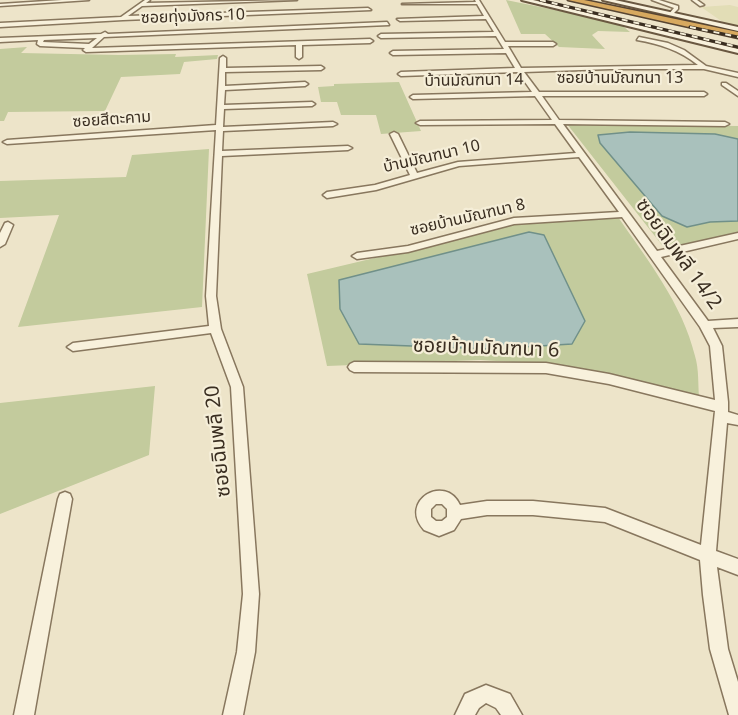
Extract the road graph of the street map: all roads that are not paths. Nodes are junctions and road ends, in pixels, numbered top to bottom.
1 (87, 0) edge
2 (148, 0) edge
3 (283, 0) edge
4 (295, 0) edge
5 (525, 0) edge
6 (572, 0) edge
7 (591, 0) edge
8 (606, 0) edge
9 (654, 0) edge
10 (694, 0) edge
11 (478, 2) edge
12 (404, 4) dead end
13 (0, 5) edge
14 (142, 5) junction
15 (702, 5) dead end
16 (368, 10) dead end
17 (282, 13) junction
18 (670, 14) junction
19 (487, 17) junction
20 (123, 18) junction
21 (400, 19) dead end
22 (387, 24) dead end
23 (0, 25) edge
24 (284, 28) junction
25 (738, 32) edge
26 (104, 35) junction
27 (381, 36) dead end
28 (42, 37) junction
29 (639, 39) dead end
30 (0, 40) edge
31 (370, 41) dead end
32 (299, 43) junction
33 (503, 43) junction
34 (285, 44) junction
35 (553, 44) dead end
36 (248, 45) junction
37 (89, 46) junction
38 (152, 48) junction
39 (738, 51) edge
40 (393, 53) dead end
41 (148, 55) dead end
42 (247, 56) dead end
43 (299, 57) dead end
44 (704, 67) junction
45 (321, 68) dead end
46 (520, 71) junction
47 (401, 74) dead end
48 (738, 75) edge
49 (305, 84) dead end
50 (724, 84) dead end
51 (222, 88) junction
52 (536, 94) junction
53 (704, 94) dead end
54 (738, 94) edge
55 (413, 97) dead end
56 (312, 104) dead end
57 (220, 107) junction
58 (557, 122) junction
59 (420, 123) dead end
60 (333, 124) dead end
61 (725, 124) dead end
62 (219, 128) junction
63 (394, 134) dead end
64 (7, 142) dead end
65 (348, 148) dead end
66 (218, 154) junction
67 (580, 155) junction
68 (415, 177) junction
69 (327, 195) dead end
70 (623, 214) junction
71 (8, 225) dead end
72 (738, 236) edge
73 (0, 244) edge
74 (655, 255) junction
75 (357, 256) dead end
76 (738, 323) edge
77 (705, 325) junction
78 (214, 329) junction
79 (74, 347) dead end
80 (354, 367) dead end
81 (720, 412) junction
82 (738, 420) edge
83 (65, 500) dead end
84 (455, 513) dead end
85 (708, 555) junction
86 (738, 567) edge
87 (738, 714) edge
88 (24, 715) edge
89 (233, 715) edge
90 (465, 715) edge
91 (512, 715) edge

1 - 13 street
2 - 14 street
3 - 4 street
3 - 14 street
3 - 17 street
5 - 39 main road
6 - 25 highway
7 - 25 highway
8 - 18 main road
9 - 18 street
10 - 15 street
11 - 12 street
11 - 19 street, ซอยฉิมพลี 14/2
14 - 20 street
16 - 17 street
17 - 20 street
17 - 24 street
18 - 25 main road
19 - 21 street
19 - 33 street, ซอยฉิมพลี 14/2
20 - 23 street
20 - 26 street
22 - 24 street, ซอยทุ่งมังกร 10
24 - 26 street, ซอยทุ่งมังกร 10
24 - 34 street
26 - 28 street, ซอยทุ่งมังกร 10
26 - 37 street
27 - 33 street
28 - 30 street, ซอยทุ่งมังกร 10
28 - 37 street
29 - 44 street
31 - 32 street
32 - 34 street
32 - 43 street
33 - 35 street
33 - 40 street
33 - 46 street, ซอยฉิมพลี 14/2
34 - 36 street
36 - 38 street
36 - 42 street
37 - 38 street
38 - 41 street
44 - 46 street
44 - 48 street
45 - 51 street, ซอยฉิมพลี 20
46 - 47 street
46 - 52 street, ซอยฉิมพลี 14/2
49 - 51 street
50 - 54 street
51 - 57 street, ซอยฉิมพลี 20
52 - 53 street, ซอยบ้านมัณฑนา 13
52 - 55 street, บ้านมัณฑนา 14
52 - 58 street, ซอยฉิมพลี 14/2
56 - 57 street
57 - 62 street, ซอยฉิมพลี 20
58 - 59 street
58 - 61 street
58 - 67 street, ซอยฉิมพลี 14/2
60 - 62 street, ซอยสีตะคาม
62 - 64 street, ซอยสีตะคาม
62 - 66 street, ซอยฉิมพลี 20
63 - 68 street
65 - 66 street
66 - 78 street, ซอยฉิมพลี 20
67 - 68 street, บ้านมัณฑนา 10
67 - 70 street, ซอยฉิมพลี 14/2
68 - 69 street, บ้านมัณฑนา 10
70 - 74 street, ซอยฉิมพลี 14/2
70 - 75 street, ซอยบ้านมัณฑนา 8
71 - 73 street
72 - 74 street
74 - 77 street, ซอยฉิมพลี 14/2
76 - 77 street
77 - 81 street, ซอยฉิมพลี 14/2
78 - 79 street
78 - 89 street, ซอยฉิมพลี 20
80 - 81 street, ซอยบ้านมัณฑนา 6
81 - 82 street, ซอยบ้านมัณฑนา 6
81 - 85 street, ซอยฉิมพลี 14/2
83 - 88 street
84 - 85 street
85 - 86 street
85 - 87 street, ซอยฉิมพลี 14/2
90 - 91 street

